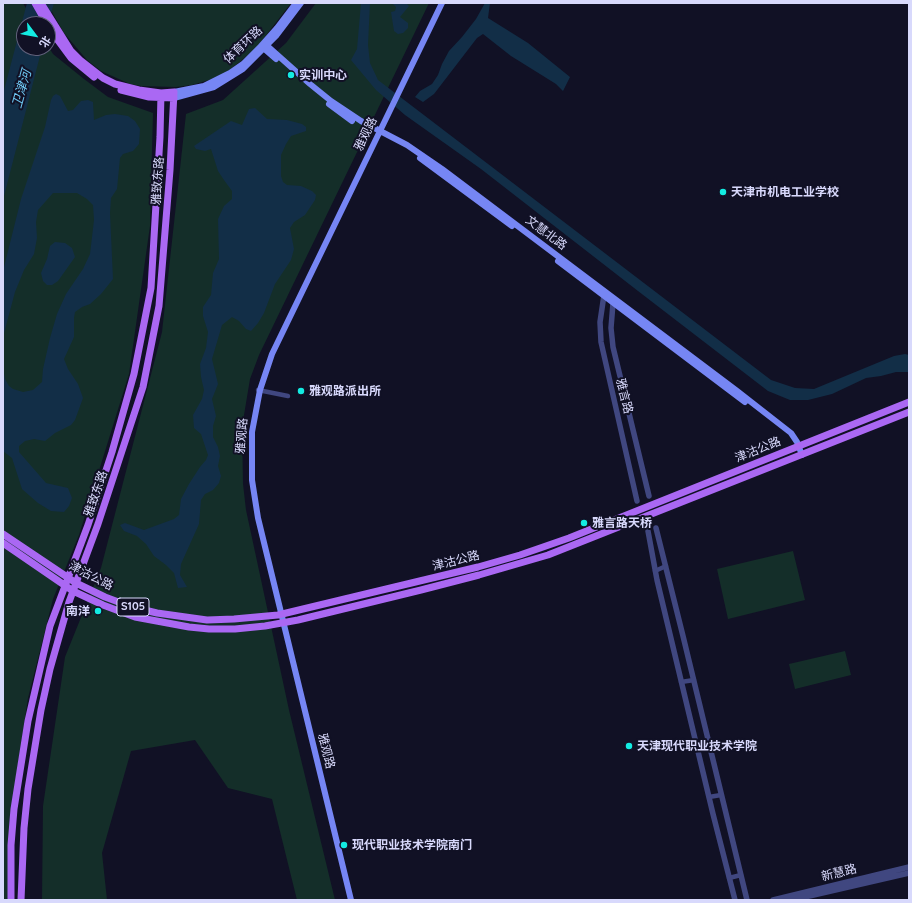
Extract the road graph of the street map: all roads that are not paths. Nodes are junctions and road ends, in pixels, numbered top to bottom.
1 (35, 3) edge
2 (41, 3) edge
3 (296, 3) edge
4 (301, 3) edge
5 (438, 3) edge
6 (442, 3) edge
7 (43, 16) edge
8 (46, 16) edge
9 (56, 33) edge
10 (264, 46) junction
11 (400, 87) junction
12 (174, 95) junction
13 (161, 96) junction
14 (378, 132) junction
15 (604, 295) junction
16 (614, 303) junction
17 (259, 390) junction
18 (288, 396) dead end
19 (909, 402) edge
20 (909, 412) edge
21 (797, 446) junction
22 (800, 456) junction
23 (649, 496) dead end
24 (637, 501) dead end
25 (656, 528) dead end
26 (648, 531) dead end
27 (3, 534) edge
28 (3, 543) edge
29 (666, 566) junction
30 (655, 571) junction
31 (68, 579) junction
32 (76, 583) junction
33 (65, 586) junction
34 (73, 591) junction
35 (280, 614) junction
36 (282, 623) junction
37 (694, 680) junction
38 (681, 682) junction
39 (721, 795) junction
40 (709, 797) junction
41 (909, 867) edge
42 (909, 873) edge
43 (741, 875) junction
44 (729, 878) junction
45 (10, 900) edge
46 (21, 900) edge
47 (350, 900) edge
48 (735, 900) edge
49 (747, 900) edge
50 (773, 900) edge
51 (792, 900) edge

1 - 7 main road, 体育环路
2 - 8 main road, 体育环路
3 - 10 main road, 体育环路
4 - 10 main road, 体育环路
5 - 11 main road, 雅观路
6 - 11 main road, 雅观路
9 - 13 main road, 体育环路
10 - 12 main road, 体育环路
10 - 14 main road, 文慧北路
11 - 14 main road, 雅观路
12 - 13 main road, 体育环路
12 - 32 main road, 雅致东路
13 - 31 main road, 雅致东路
14 - 15 main road, 文慧北路
14 - 17 main road, 雅观路
14 - 21 main road, 文慧北路
15 - 16 main road, 文慧北路
15 - 24 street, 雅言路
16 - 21 main road, 文慧北路
16 - 23 street, 雅言路
17 - 18 street
17 - 35 main road, 雅观路
19 - 21 main road, 津沽公路 / S105
20 - 22 main road, 津沽公路 / S105
21 - 22 main road, 文慧北路
21 - 35 main road, 津沽公路 / S105
22 - 36 main road, 津沽公路 / S105
25 - 29 street
26 - 30 street
27 - 31 main road, 津沽公路 / S105
28 - 33 main road, 津沽公路 / S105
29 - 30 street
29 - 37 street
30 - 38 street
31 - 32 main road, 津沽公路 / S105
31 - 33 main road, 雅致东路
32 - 34 main road, 雅致东路
32 - 35 main road, 津沽公路 / S105
33 - 34 main road, 津沽公路 / S105
33 - 45 main road, 雅致东路
34 - 36 main road, 津沽公路 / S105
34 - 46 main road, 雅致东路
35 - 36 main road, 雅观路
36 - 47 main road, 雅观路
37 - 38 street
37 - 39 street
38 - 40 street
39 - 40 street
39 - 43 street
40 - 44 street
41 - 50 street, 新慧路
42 - 51 street, 新慧路
43 - 44 street
43 - 49 street
44 - 48 street

